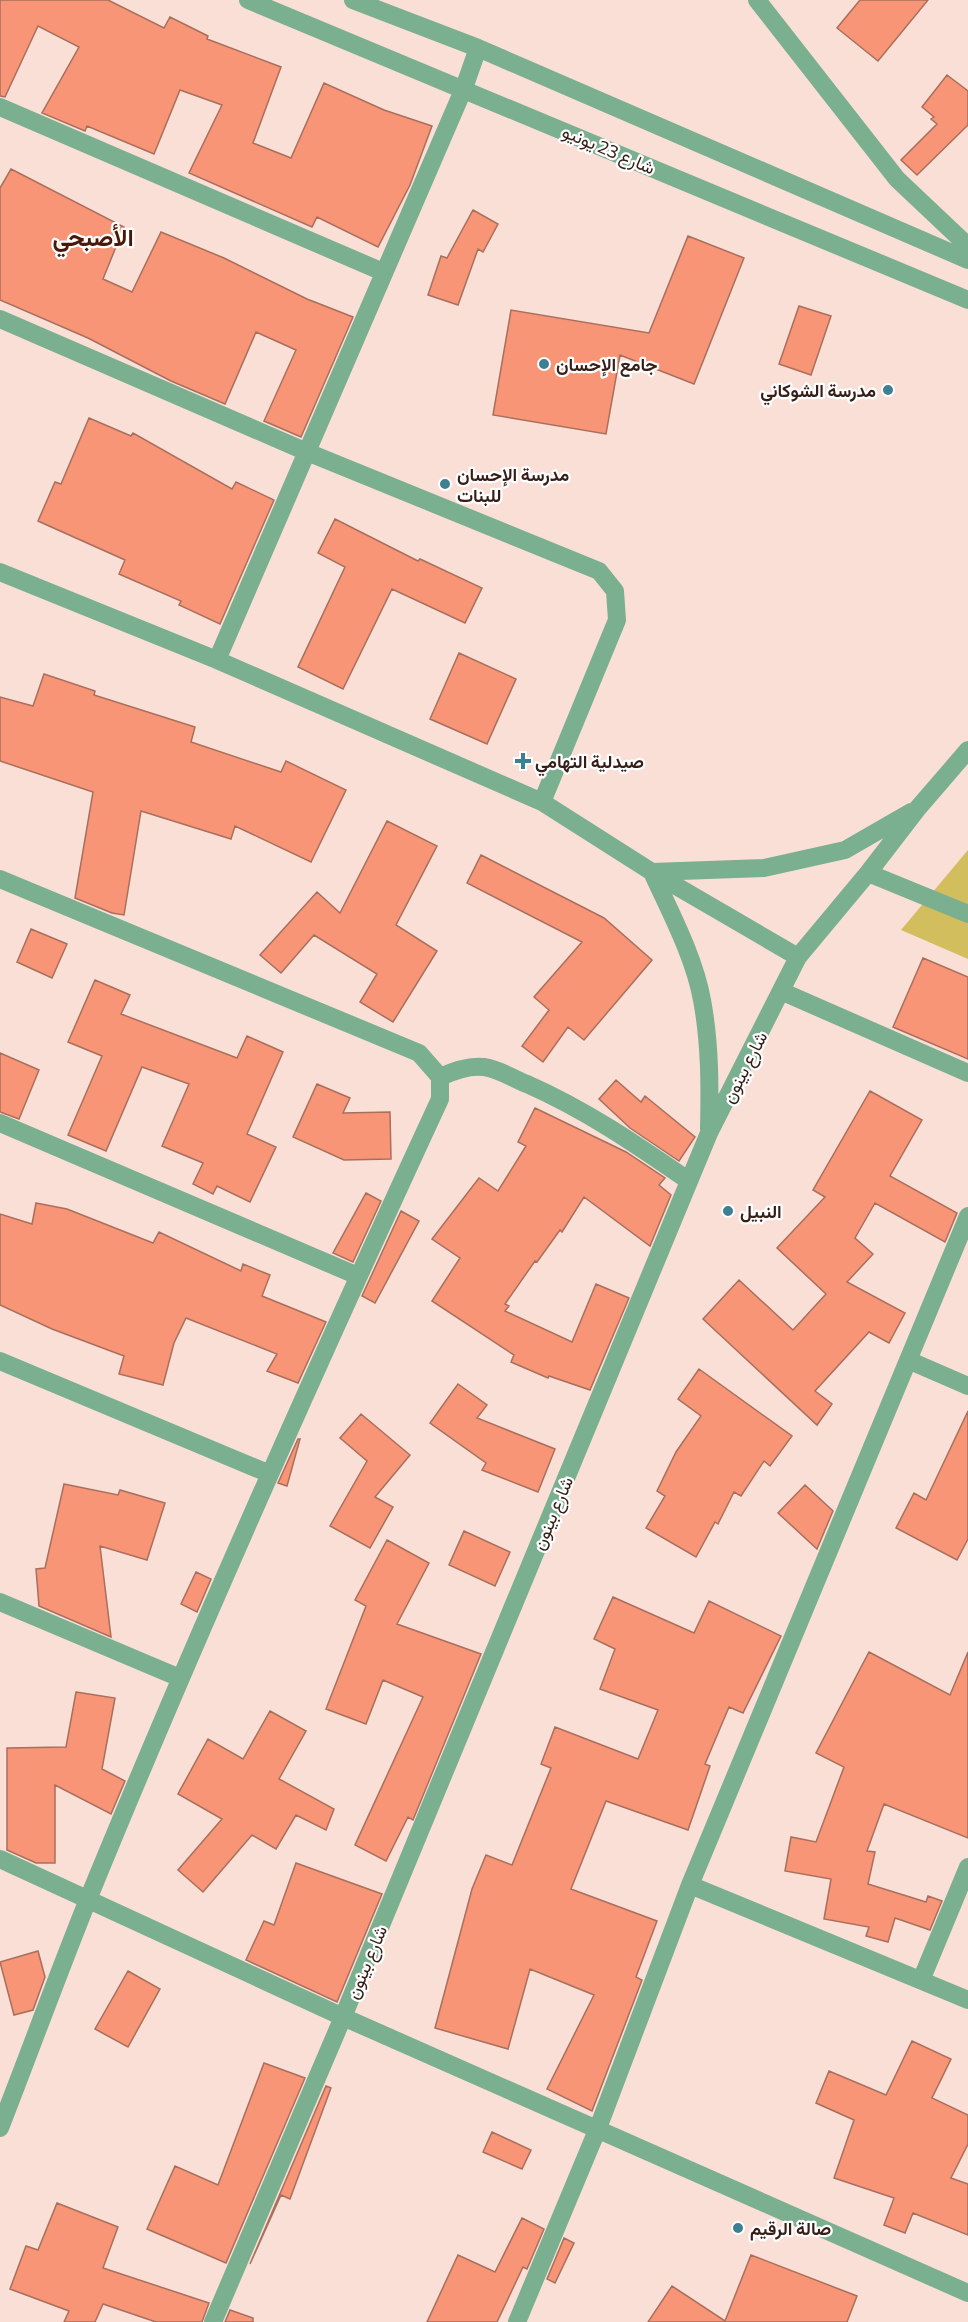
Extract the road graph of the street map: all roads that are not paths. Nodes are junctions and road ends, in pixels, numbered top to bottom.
1 (248, 0) edge
2 (353, 0) edge
3 (757, 0) edge
4 (478, 48) junction
5 (464, 88) junction
6 (0, 107) edge
7 (968, 246) edge
8 (968, 260) edge
9 (383, 272) junction
10 (968, 300) edge
11 (0, 319) edge
12 (307, 452) junction
13 (0, 572) edge
14 (218, 660) junction
15 (968, 750) edge
16 (542, 802) junction
17 (918, 807) junction
18 (652, 872) junction
19 (868, 873) junction
20 (0, 879) edge
21 (968, 914) edge
22 (798, 957) junction
23 (783, 992) junction
24 (968, 1073) edge
25 (440, 1077) junction
26 (0, 1123) edge
27 (709, 1133) junction
28 (689, 1181) junction
29 (968, 1216) edge
30 (358, 1276) junction
31 (908, 1360) junction
32 (0, 1361) edge
33 (968, 1386) edge
34 (270, 1474) junction
35 (0, 1602) edge
36 (180, 1678) junction
37 (0, 1859) edge
38 (968, 1867) edge
39 (690, 1885) junction
40 (88, 1900) junction
41 (922, 1978) junction
42 (968, 2000) edge
43 (343, 2017) junction
44 (0, 2128) edge
45 (598, 2128) junction
46 (968, 2293) edge
47 (213, 2322) edge
48 (517, 2322) edge

1 - 5 street, شارع 23 يونيو
2 - 4 street
3 - 7 street
4 - 5 street
4 - 8 street
5 - 9 street
5 - 10 street, شارع 23 يونيو
6 - 9 street
9 - 12 street
11 - 12 street
12 - 14 street
12 - 16 street
13 - 14 street
14 - 16 street
15 - 17 street, شارع بينون
16 - 18 street
17 - 18 street
17 - 19 street, شارع بينون
18 - 22 street
18 - 27 street
19 - 21 street
19 - 22 street, شارع بينون
20 - 25 street
22 - 23 street, شارع بينون
23 - 24 street
23 - 27 street, شارع بينون
25 - 28 street
25 - 30 street
26 - 30 street
27 - 28 street, شارع بينون
28 - 43 street, شارع بينون
29 - 31 street
30 - 34 street
31 - 33 street
31 - 39 street
32 - 34 street
34 - 36 street
35 - 36 street
36 - 40 street
37 - 40 street
38 - 41 street
39 - 41 street
39 - 45 street
40 - 43 street
40 - 44 street
41 - 42 street
43 - 45 street
43 - 47 street, شارع بينون
45 - 46 street
45 - 48 street

